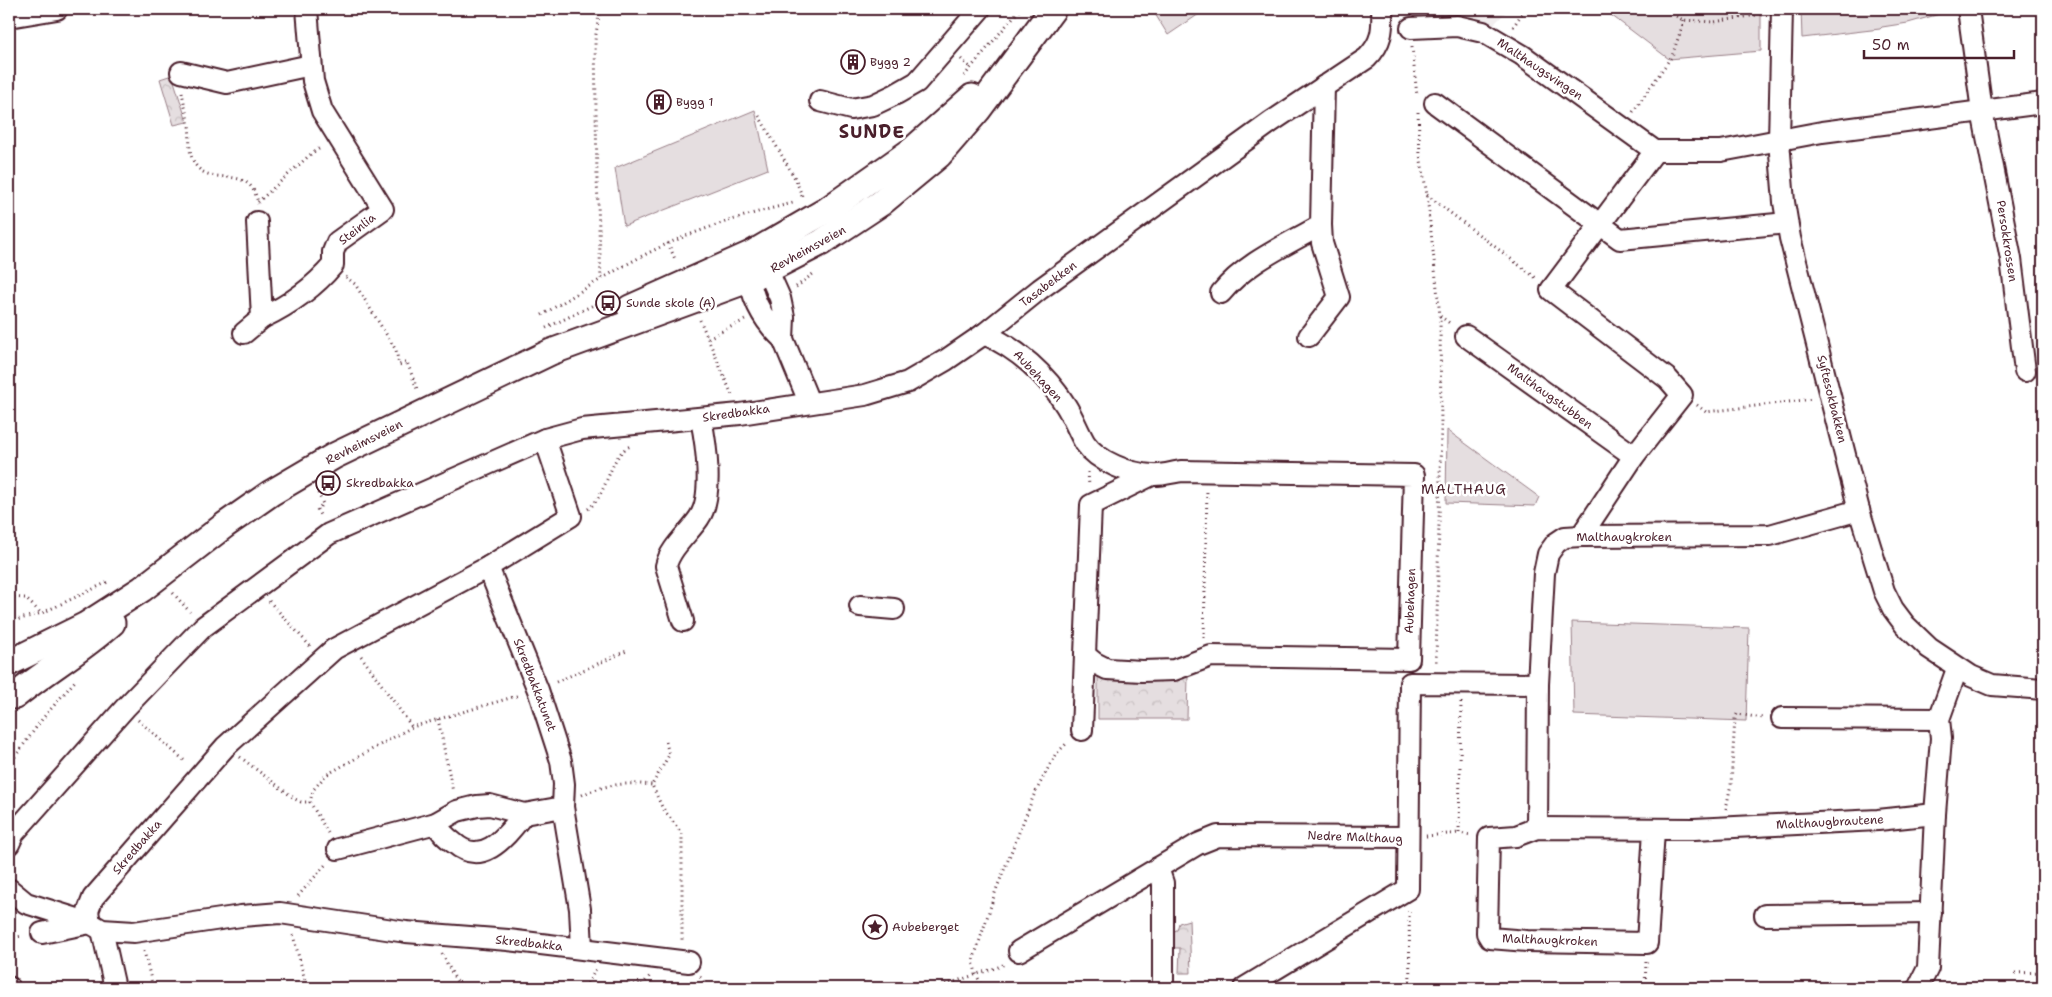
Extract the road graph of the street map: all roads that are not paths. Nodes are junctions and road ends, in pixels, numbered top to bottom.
1 (57, 9) edge
2 (307, 9) edge
3 (980, 9) edge
4 (1053, 9) edge
5 (1382, 9) edge
6 (1968, 9) edge
7 (1782, 10) edge
8 (9, 17) edge
9 (1411, 28) road end
10 (1011, 64) junction
11 (311, 65) junction
12 (181, 72) road end
13 (1324, 86) junction
14 (820, 101) dead end
15 (2043, 103) edge
16 (1423, 104) road end
17 (1982, 111) junction
18 (1779, 141) junction
19 (1656, 151) junction
20 (258, 212) road end
21 (1787, 224) junction
22 (1321, 225) junction
23 (1600, 225) junction
24 (751, 254) junction
25 (758, 276) junction
26 (1221, 293) dead end
27 (262, 318) junction
28 (244, 332) dead end
29 (984, 334) junction
30 (1309, 336) dead end
31 (1466, 336) dead end
32 (551, 352) junction
33 (2025, 372) dead end
34 (809, 402) junction
35 (701, 419) junction
36 (545, 439) junction
37 (1634, 456) junction
38 (1152, 475) junction
39 (1859, 510) junction
40 (1581, 536) junction
41 (488, 567) junction
42 (142, 589) junction
43 (860, 606) dead end
44 (894, 609) dead end
45 (683, 621) dead end
46 (1086, 655) junction
47 (9, 663) edge
48 (1957, 669) junction
49 (1538, 684) junction
50 (2043, 688) edge
51 (11, 695) edge
52 (1782, 718) road end
53 (1939, 719) junction
54 (1082, 730) road end
55 (563, 807) junction
56 (524, 814) junction
57 (1935, 814) junction
58 (436, 823) junction
59 (1536, 828) junction
60 (1654, 830) junction
61 (1408, 837) junction
62 (9, 844) edge
63 (338, 849) road end
64 (1158, 868) junction
65 (9, 889) edge
66 (1931, 913) junction
67 (1765, 915) dead end
68 (96, 927) junction
69 (42, 932) dead end
70 (582, 948) junction
71 (1019, 951) road end
72 (689, 962) road end
73 (115, 988) edge
74 (1163, 988) edge
75 (1244, 988) edge
76 (1918, 988) edge

1 - 8 street
2 - 11 street, Steinlia
3 - 14 street
4 - 10 main road, Revheimsveien
5 - 13 street, Tasabekken
6 - 17 street, Persokkrossen
7 - 18 street, Syftesokbakken
9 - 19 street, Malthaugsvingen
10 - 24 main road, Revheimsveien
10 - 25 main road, Revheimsveien
11 - 12 street
11 - 27 street, Steinlia
13 - 22 street
13 - 29 street, Tasabekken
15 - 17 street
16 - 23 street
17 - 18 street
17 - 33 street, Persokkrossen
18 - 19 street
18 - 21 street, Syftesokbakken
19 - 23 street
20 - 27 street
21 - 23 street
21 - 39 street, Syftesokbakken
22 - 26 street
22 - 30 street
23 - 37 street
24 - 25 street
24 - 32 main road, Revheimsveien
25 - 32 main road, Revheimsveien
25 - 34 street
27 - 28 street
29 - 34 street, Tasabekken
29 - 38 street, Aubehagen
31 - 37 street, Malthaugstubben
32 - 42 main road, Revheimsveien
34 - 35 street, Skredbakka
35 - 36 street, Skredbakka
35 - 45 street
36 - 41 street, Skredbakka
36 - 62 street, Skredbakka
37 - 40 street
38 - 46 street, Aubehagen
38 - 46 street, Aubehagen
39 - 40 street, Malthaugkroken
39 - 48 street, Syftesokbakken
40 - 49 street, Malthaugkroken
41 - 55 street, Skredbakkatunet
41 - 68 street, Skredbakka
42 - 47 main road, Revheimsveien
42 - 51 main road, Revheimsveien
43 - 44 street
46 - 54 street, Aubehagen
48 - 50 street, Syftesokbakken
48 - 53 street
49 - 59 street, Malthaugkroken
49 - 61 street
52 - 53 street
53 - 57 street
55 - 56 street
55 - 70 street, Skredbakkatunet
56 - 58 street
56 - 58 street
57 - 60 street, Malthaugbrautene
57 - 66 street
58 - 63 street
59 - 60 street
59 - 60 street, Malthaugkroken
61 - 64 street, Nedre Malthaug
61 - 75 street, Nedre Malthaug
64 - 71 street, Nedre Malthaug
64 - 74 street
65 - 68 street, Skredbakka
66 - 67 street
66 - 76 street
68 - 69 street, Skredbakka
68 - 70 street, Skredbakka
68 - 73 street, Skredbakka
70 - 72 street, Skredbakka

